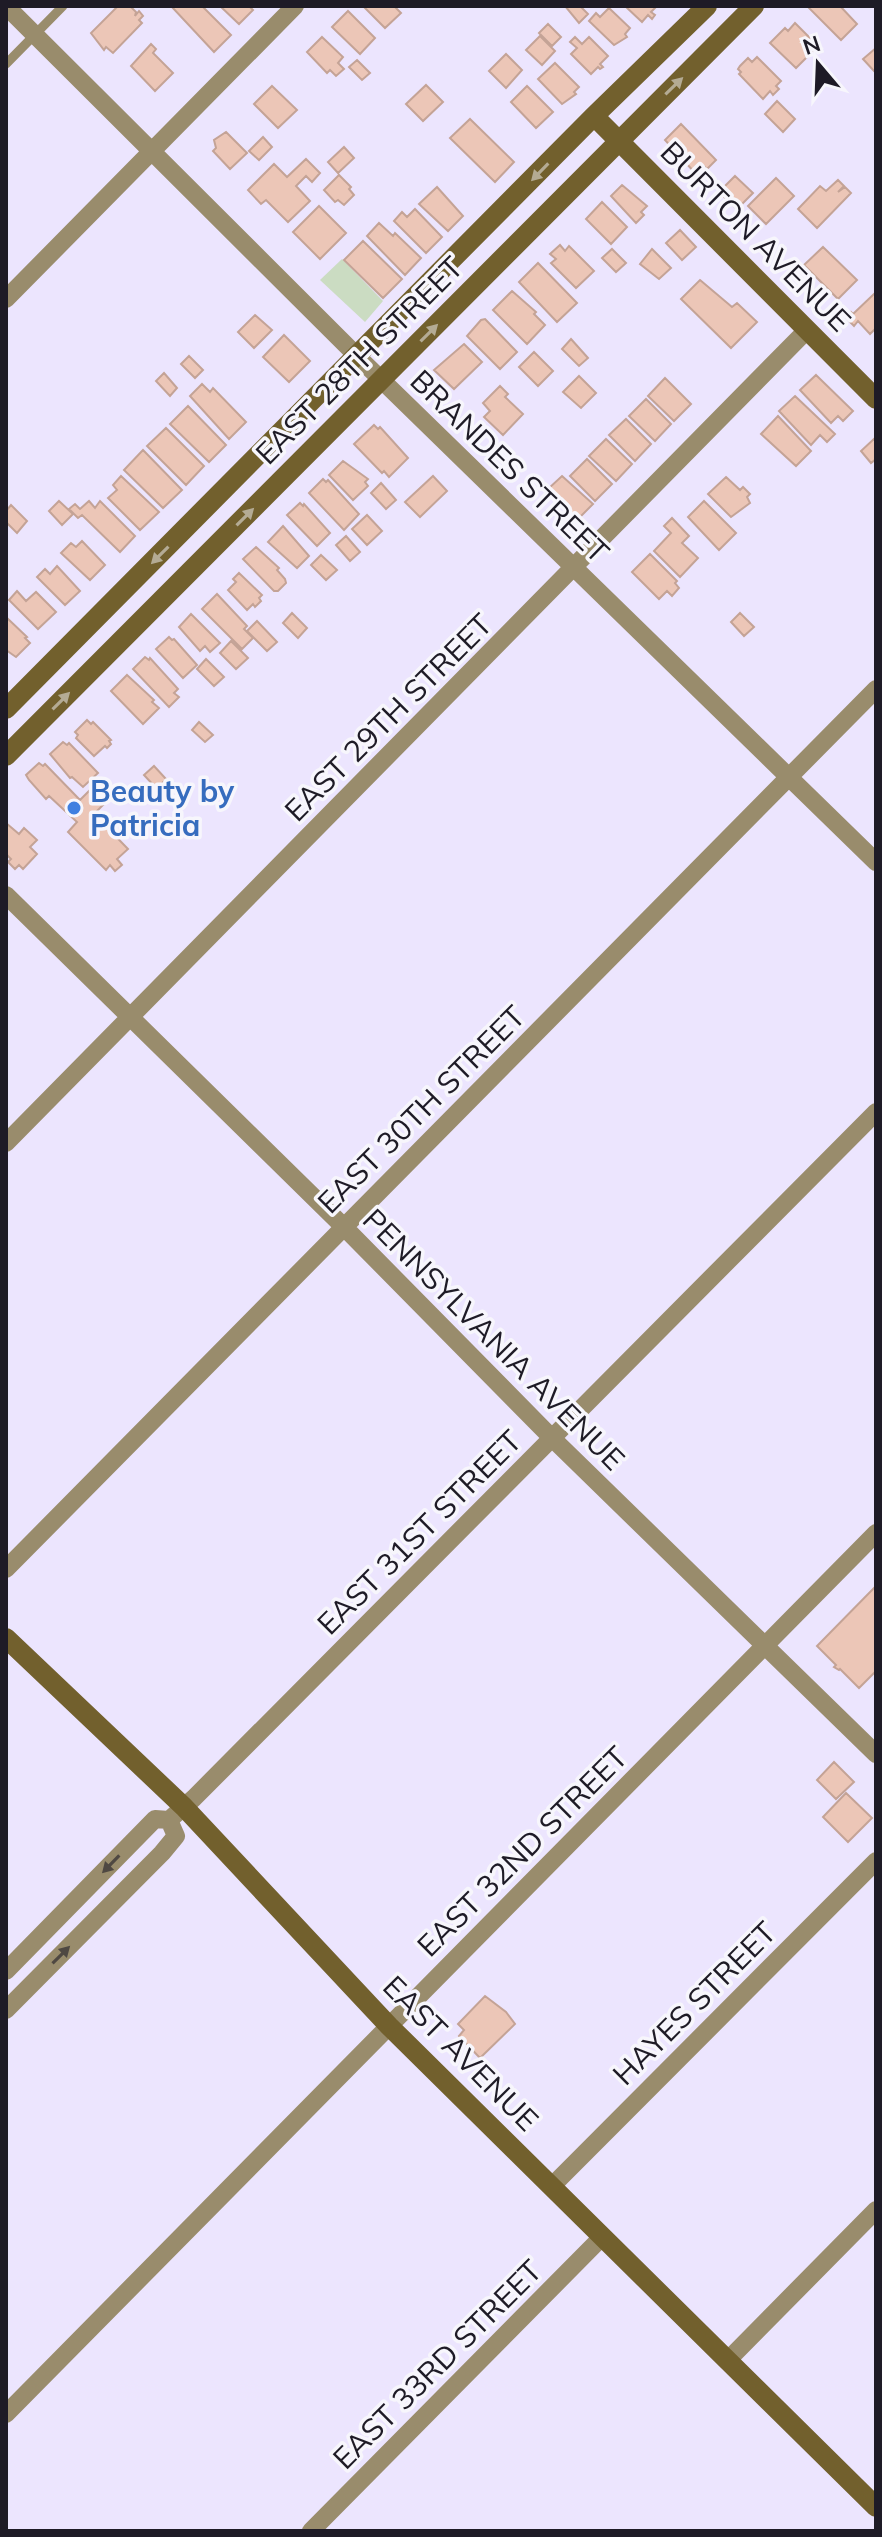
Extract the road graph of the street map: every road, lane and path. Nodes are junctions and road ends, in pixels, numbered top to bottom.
1 (6, 6) edge
2 (63, 6) edge
3 (295, 6) edge
4 (707, 6) edge
5 (754, 6) edge
6 (35, 34) junction
7 (6, 64) edge
8 (594, 116) junction
9 (619, 141) junction
10 (152, 152) junction
11 (6, 299) edge
12 (807, 330) junction
13 (358, 357) junction
14 (382, 380) junction
15 (876, 399) edge
16 (575, 568) junction
17 (876, 689) edge
18 (6, 709) edge
19 (6, 756) edge
20 (790, 776) junction
21 (876, 862) edge
22 (6, 895) edge
23 (130, 1017) junction
24 (876, 1112) edge
25 (6, 1143) edge
26 (344, 1227) junction
27 (552, 1438) junction
28 (876, 1533) edge
29 (6, 1569) edge
30 (6, 1638) edge
31 (765, 1645) junction
32 (876, 1754) edge
33 (176, 1813) junction
34 (876, 1861) edge
35 (6, 1971) edge
36 (6, 2010) edge
37 (389, 2026) junction
38 (553, 2185) junction
39 (876, 2210) edge
40 (602, 2237) junction
41 (728, 2360) junction
42 (6, 2414) edge
43 (876, 2507) edge
44 (311, 2531) edge

1 - 6 street, BRANDES STREET
2 - 6 lane
3 - 10 street
4 - 8 street, EAST 28TH STREET
9 -> 5 street, EAST 28TH STREET
6 - 7 lane
6 - 10 street, BRANDES STREET
8 - 9 street, BURTON AVENUE
8 -> 13 street, EAST 28TH STREET
9 - 12 street, BURTON AVENUE
14 -> 9 street, EAST 28TH STREET
10 - 11 street
10 - 13 street, BRANDES STREET
12 - 15 street, BURTON AVENUE
12 - 16 street, EAST 29TH STREET
13 - 14 street, BRANDES STREET
13 -> 18 street, EAST 28TH STREET
14 - 16 street, BRANDES STREET
19 -> 14 street, EAST 28TH STREET
16 - 20 street, BRANDES STREET
16 - 23 street, EAST 29TH STREET
17 - 20 street, EAST 30TH STREET
20 - 21 street, BRANDES STREET
20 - 26 street, EAST 30TH STREET
22 - 23 street, PENNSYLVANIA AVENUE
23 - 25 street, EAST 29TH STREET
23 - 26 street, PENNSYLVANIA AVENUE
24 - 27 street, EAST 31ST STREET
26 - 27 street, PENNSYLVANIA AVENUE
26 - 29 street, EAST 30TH STREET
27 - 31 street, PENNSYLVANIA AVENUE
27 - 33 street, EAST 31ST STREET
28 - 31 street, EAST 32ND STREET
30 - 33 street, EAST AVENUE
31 - 32 street, PENNSYLVANIA AVENUE
31 - 37 street, EAST 32ND STREET
33 -> 35 street, EAST 31ST STREET
36 -> 33 street
33 - 37 street, EAST AVENUE
34 - 38 street, HAYES STREET
37 - 38 street, EAST AVENUE
37 - 42 street, EAST 32ND STREET
38 - 40 street, EAST AVENUE
39 - 41 street
40 - 41 street, EAST AVENUE
40 - 44 street, EAST 33RD STREET
41 - 43 street, EAST AVENUE

